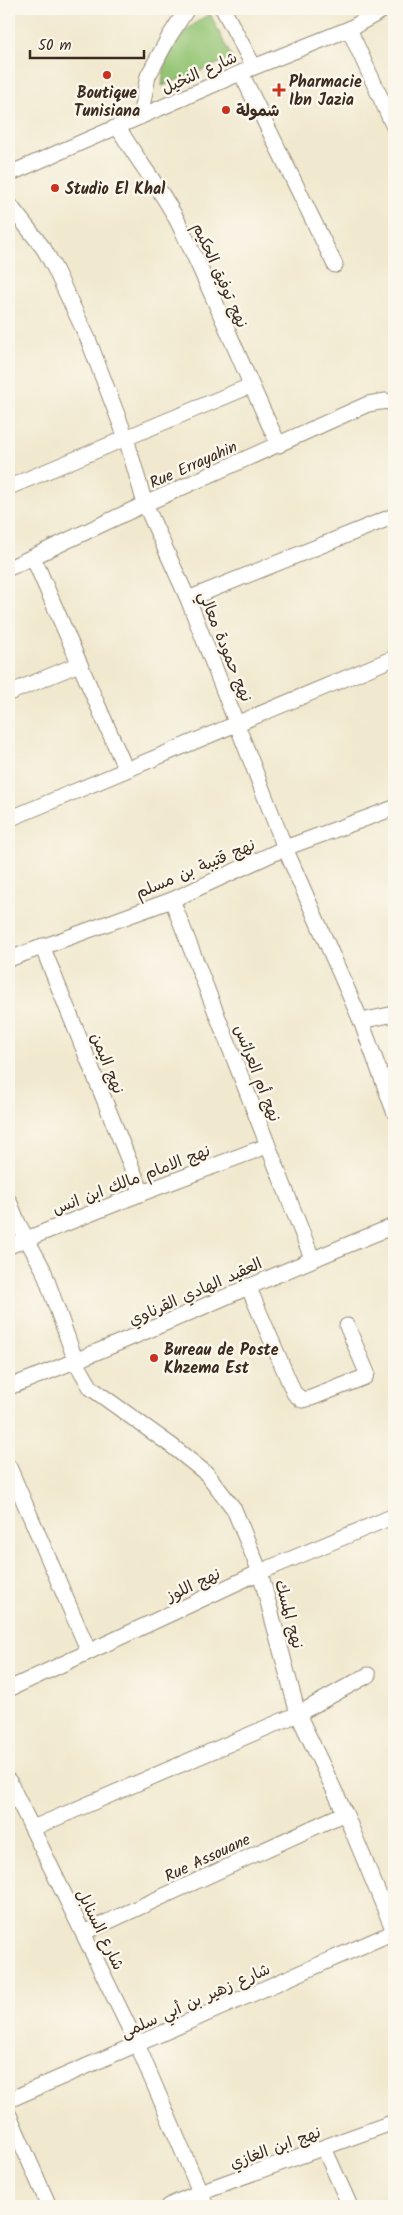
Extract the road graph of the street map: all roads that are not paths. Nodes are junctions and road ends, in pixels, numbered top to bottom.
1 (188, 9) edge
2 (224, 9) edge
3 (385, 9) edge
4 (394, 16) edge
5 (349, 29) junction
6 (248, 70) junction
7 (140, 117) junction
8 (118, 127) junction
9 (394, 127) edge
10 (9, 174) edge
11 (9, 204) edge
12 (335, 265) dead end
13 (250, 386) junction
14 (394, 404) edge
15 (126, 438) junction
16 (279, 445) junction
17 (9, 487) edge
18 (145, 504) junction
19 (394, 516) edge
20 (32, 557) junction
21 (9, 568) edge
22 (188, 599) junction
23 (394, 658) edge
24 (79, 664) junction
25 (9, 693) edge
26 (238, 724) junction
27 (126, 770) junction
28 (394, 808) edge
29 (9, 819) edge
30 (285, 848) junction
31 (172, 900) junction
32 (42, 946) junction
33 (9, 959) edge
34 (394, 1014) edge
35 (361, 1021) junction
36 (394, 1111) edge
37 (267, 1146) junction
38 (142, 1193) junction
39 (9, 1201) edge
40 (394, 1226) edge
41 (27, 1240) junction
42 (9, 1246) edge
43 (312, 1258) junction
44 (248, 1286) junction
45 (347, 1326) dead end
46 (76, 1362) junction
47 (9, 1387) edge
48 (9, 1468) edge
49 (394, 1516) edge
50 (260, 1572) junction
51 (89, 1652) junction
52 (368, 1675) dead end
53 (9, 1689) edge
54 (298, 1714) junction
55 (9, 1781) edge
56 (345, 1813) junction
57 (33, 1828) junction
58 (394, 1932) edge
59 (83, 1933) junction
60 (137, 2044) junction
61 (9, 2100) edge
62 (9, 2116) edge
63 (394, 2122) edge
64 (324, 2148) junction
65 (203, 2199) edge
66 (49, 2206) edge
67 (168, 2206) edge
68 (350, 2206) edge

1 - 7 street
2 - 6 street
3 - 5 street
4 - 5 street
5 - 6 street, شارع النخيل
5 - 9 street
6 - 7 street, شارع النخيل
6 - 12 street
7 - 8 street, شارع النخيل
8 - 10 street, شارع النخيل
8 - 13 street, نهج توفيق الحكيم
11 - 15 street, نهج حمودة معالي
13 - 15 street
13 - 16 street, نهج توفيق الحكيم
14 - 16 street, Rue Errayahin
15 - 17 street
15 - 18 street, نهج حمودة معالي
16 - 18 street, Rue Errayahin
18 - 20 street, Rue Errayahin
18 - 22 street, نهج حمودة معالي
19 - 22 street
20 - 21 street, Rue Errayahin
20 - 24 street
22 - 26 street, نهج حمودة معالي
23 - 26 street
24 - 25 street
24 - 27 street
26 - 27 street
26 - 30 street, نهج حمودة معالي
27 - 29 street
28 - 30 street, نهج قتيبة بن مسلم
30 - 31 street, نهج قتيبة بن مسلم
30 - 35 street, نهج حمودة معالي
31 - 32 street, نهج قتيبة بن مسلم
31 - 37 street, نهج أم العرائس
32 - 33 street, نهج قتيبة بن مسلم
32 - 38 street, نهج اليمن
34 - 35 street
35 - 36 street, نهج حمودة معالي
37 - 38 street, نهج الامام مالك ابن انس
37 - 43 street, نهج أم العرائس
38 - 41 street, نهج الامام مالك ابن انس
39 - 41 street, نهج المسك
40 - 43 street, العقيد الهادي القرناوي
41 - 42 street, نهج الامام مالك ابن انس
41 - 46 street, نهج المسك
43 - 44 street, العقيد الهادي القرناوي
44 - 45 street
44 - 46 street, العقيد الهادي القرناوي
46 - 47 street, العقيد الهادي القرناوي
46 - 50 street, نهج المسك
48 - 51 street
49 - 50 street, نهج اللوز
50 - 51 street, نهج اللوز
50 - 54 street, نهج المسك
51 - 53 street, نهج اللوز
52 - 54 street
54 - 56 street, نهج المسك
54 - 57 street
55 - 57 street, شارع السنابل
56 - 58 street, نهج المسك
56 - 59 street, Rue Assouane
57 - 59 street, شارع السنابل
58 - 60 street, شارع زهير بن أبي سلمى
59 - 60 street, شارع السنابل
60 - 61 street, شارع زهير بن أبي سلمى
60 - 65 street, شارع السنابل
62 - 66 street
63 - 64 street, نهج ابن الغازي
64 - 65 street, نهج ابن الغازي
64 - 68 street
65 - 67 street, نهج ابن الغازي

